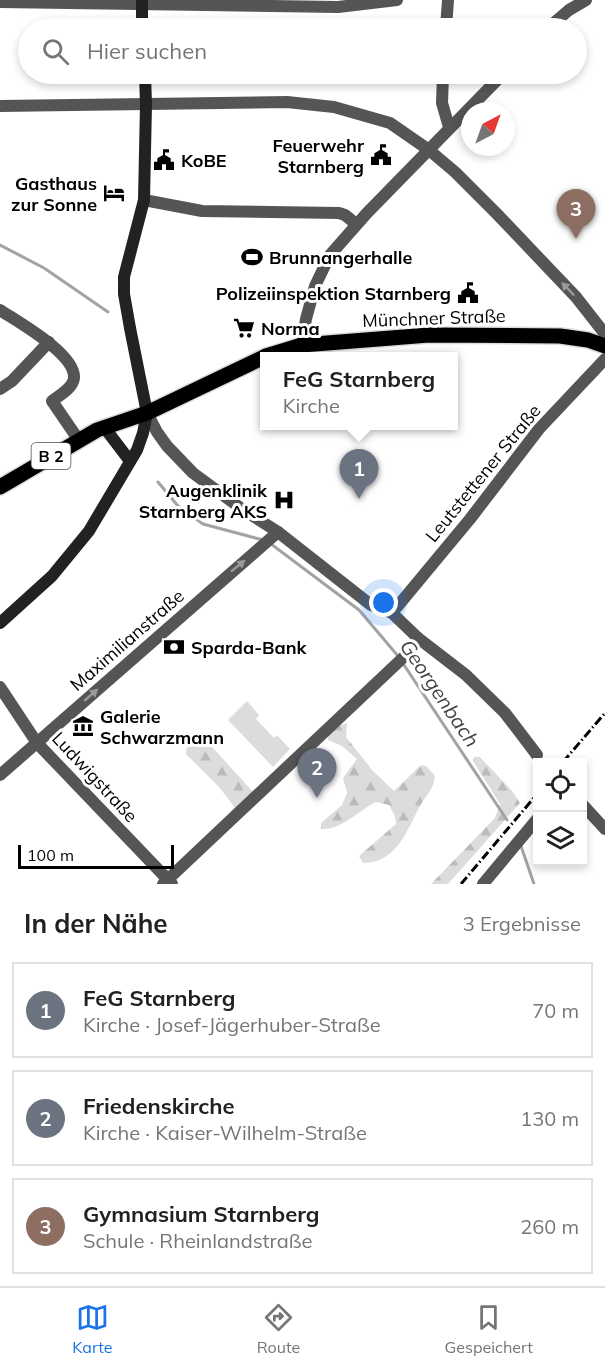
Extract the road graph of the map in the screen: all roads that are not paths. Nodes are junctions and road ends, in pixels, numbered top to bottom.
1 (397, 0) edge
2 (448, 0) edge
3 (586, 0) edge
4 (0, 2) edge
5 (142, 2) edge
6 (142, 18) edge
7 (447, 18) edge
8 (560, 18) edge
9 (145, 84) edge
10 (443, 84) edge
11 (493, 84) edge
12 (146, 104) junction
13 (0, 106) edge
14 (449, 127) junction
15 (429, 150) junction
16 (144, 200) junction
17 (356, 224) junction
18 (0, 310) edge
19 (605, 334) edge
20 (49, 342) junction
21 (302, 345) junction
22 (605, 346) edge
23 (280, 352) edge
24 (260, 359) edge
25 (605, 359) edge
26 (0, 389) edge
27 (147, 413) junction
28 (104, 427) junction
29 (78, 439) junction
30 (130, 461) junction
31 (0, 487) edge
32 (275, 535) junction
33 (392, 613) junction
34 (0, 623) edge
35 (418, 638) junction
36 (0, 687) edge
37 (37, 743) junction
38 (537, 755) dead end
39 (0, 775) edge
40 (587, 806) edge
41 (587, 809) edge
42 (594, 816) junction
43 (533, 823) edge
44 (605, 829) edge
45 (168, 882) edge
46 (483, 884) edge

1 - 5 street
2 - 7 street
3 - 8 street
4 - 5 street
5 - 6 street
9 - 12 street
10 - 14 street
11 - 14 street
12 - 13 street
12 - 15 street
12 - 16 street
14 - 15 street
15 - 17 street
19 -> 15 street
16 - 17 street
16 - 27 street
17 - 21 street
18 - 20 street
20 - 26 street
20 - 29 street
21 - 22 main road, Münchner Straße
21 - 23 main road, Münchner Straße
24 - 27 main road, Münchner Straße
25 - 33 street, Leutstettener Straße
27 - 28 main road, Münchner Straße
27 - 30 street
27 - 32 street
28 - 29 main road, B 2
28 - 30 street
29 - 31 main road, B 2
30 - 34 street
32 - 33 street
37 -> 32 street, Maximilianstraße
33 - 35 street
35 - 38 street
35 - 45 street
36 - 37 street, Ludwigstraße
37 - 39 street, Maximilianstraße
37 - 45 street, Ludwigstraße
40 - 42 street
41 - 42 street
42 - 44 street
43 - 46 street

